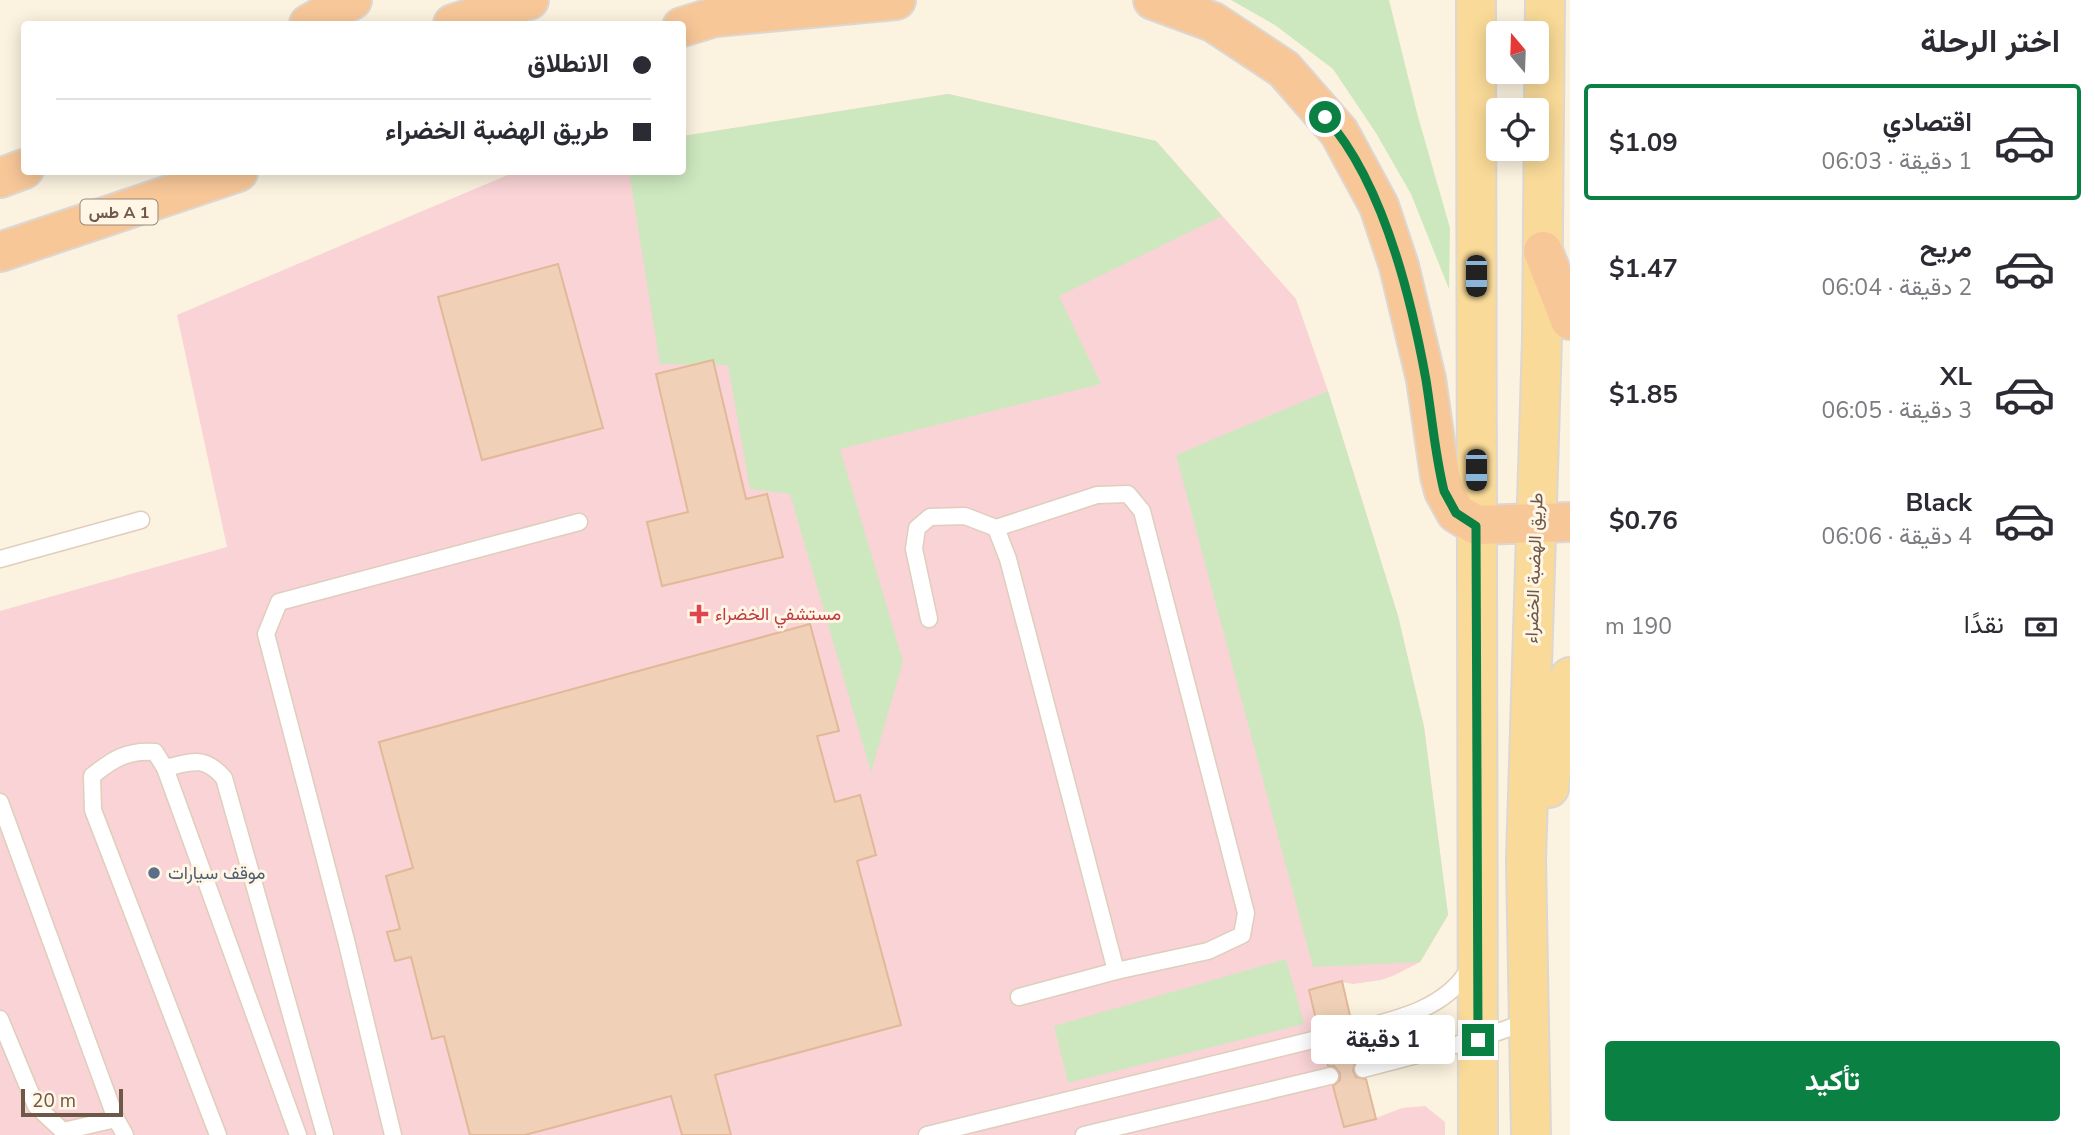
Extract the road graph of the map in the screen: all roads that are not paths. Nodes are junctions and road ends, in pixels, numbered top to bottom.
1 (352, 0) edge
2 (529, 0) edge
3 (768, 0) edge
4 (896, 0) edge
5 (1153, 0) edge
6 (1476, 0) edge
7 (1545, 0) edge
8 (314, 21) edge
9 (462, 21) edge
10 (699, 22) edge
11 (21, 170) edge
12 (229, 175) edge
13 (0, 178) edge
14 (1542, 251) junction
15 (0, 252) edge
16 (1570, 320) edge
17 (141, 520) dead end
18 (579, 522) dead end
19 (1553, 522) edge
20 (1476, 526) junction
21 (996, 528) junction
22 (0, 559) edge
23 (929, 619) dead end
24 (1570, 677) edge
25 (165, 768) junction
26 (0, 802) edge
27 (1527, 932) junction
28 (1477, 954) junction
29 (1115, 971) junction
30 (1019, 997) dead end
31 (0, 1019) edge
32 (1530, 1020) junction
33 (1354, 1030) dead end
34 (1321, 1038) dead end
35 (1478, 1040) junction
36 (1363, 1069) dead end
37 (1331, 1076) dead end
38 (117, 1119) junction
39 (1118, 1131) edge
40 (387, 1134) edge
41 (125, 1135) edge
42 (218, 1135) edge
43 (298, 1135) edge
44 (325, 1135) edge
45 (927, 1135) edge
46 (1084, 1135) edge
47 (1478, 1135) edge
48 (1531, 1135) edge

1 - 8 highway
2 - 9 highway
3 - 10 highway
4 - 10 highway
5 - 20 highway
6 - 20 main road
7 - 14 main road, طريق الهضبة الخضراء
11 - 13 highway
12 - 15 highway, طس A 1
14 - 16 highway
14 - 19 main road, طريق الهضبة الخضراء
17 - 22 lane
18 - 40 lane
19 - 20 highway
19 - 27 main road, طريق الهضبة الخضراء
20 - 28 main road
21 - 23 lane
21 - 29 lane
21 - 29 lane
24 - 27 main road
25 - 42 lane
25 - 43 lane
25 - 44 lane
26 - 38 lane
27 - 32 main road, طريق الهضبة الخضراء
28 - 33 lane
28 - 35 main road
29 - 30 lane
31 - 38 lane
32 - 35 lane
32 - 48 main road, طريق الهضبة الخضراء
34 - 45 lane
35 - 36 lane
35 - 47 main road
37 - 39 lane
38 - 41 lane
39 - 46 lane

